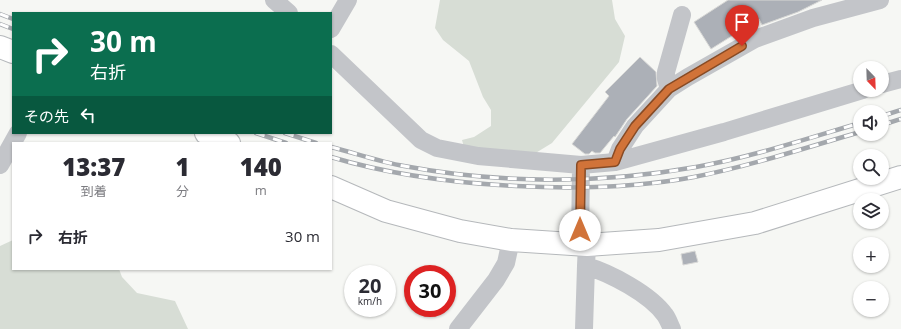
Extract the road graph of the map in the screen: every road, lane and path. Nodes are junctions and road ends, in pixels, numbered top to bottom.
1 (348, 0) edge
2 (880, 0) edge
3 (682, 15) dead end
4 (332, 27) edge
5 (0, 47) edge
6 (12, 52) edge
7 (332, 55) edge
8 (901, 79) edge
9 (889, 82) edge
10 (669, 89) junction
11 (853, 93) edge
12 (208, 134) edge
13 (227, 142) edge
14 (12, 144) edge
15 (615, 162) junction
16 (0, 165) edge
17 (581, 165) junction
18 (901, 177) edge
19 (332, 187) edge
20 (511, 240) junction
21 (584, 251) junction
22 (458, 329) edge
23 (584, 329) edge
24 (672, 329) edge

1 - 4 street
2 - 10 street
3 - 10 street
5 - 6 highway
7 - 17 street
8 - 9 street
10 - 15 street
11 - 15 street
12 - 13 highway
14 - 16 street
15 - 17 street
17 - 21 street
18 - 21 highway
19 - 20 highway
20 - 21 highway
20 - 22 street
21 - 23 street
21 - 24 street

